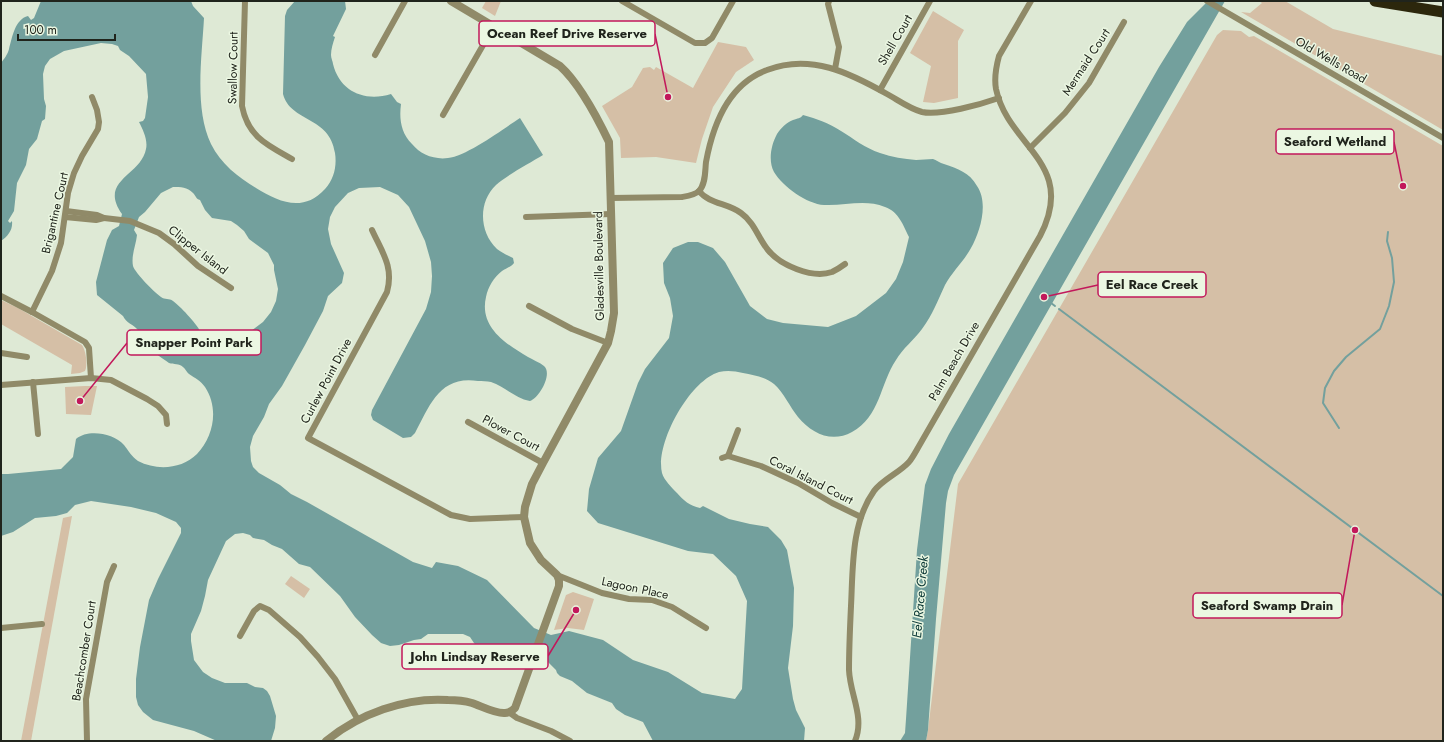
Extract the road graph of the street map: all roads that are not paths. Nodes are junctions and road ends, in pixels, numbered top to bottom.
1 (245, 1) edge
2 (405, 1) edge
3 (451, 1) edge
4 (622, 1) edge
5 (733, 1) edge
6 (829, 1) edge
7 (930, 1) edge
8 (1031, 1) edge
9 (1207, 1) edge
10 (1375, 1) edge
11 (1419, 9) junction
12 (1443, 12) edge
13 (1443, 15) edge
14 (1124, 22) dead end
15 (494, 26) junction
16 (375, 55) dead end
17 (835, 69) junction
18 (880, 90) junction
19 (92, 97) dead end
20 (999, 98) junction
21 (443, 115) dead end
22 (1443, 138) edge
23 (1030, 148) junction
24 (292, 159) dead end
25 (699, 191) junction
26 (611, 198) junction
27 (66, 214) junction
28 (611, 214) junction
29 (526, 217) dead end
30 (372, 230) dead end
31 (845, 264) dead end
32 (231, 288) dead end
33 (1, 296) edge
34 (529, 306) dead end
35 (32, 312) junction
36 (608, 343) junction
37 (1, 353) edge
38 (27, 357) dead end
39 (91, 378) junction
40 (33, 382) junction
41 (1, 385) edge
42 (468, 422) dead end
43 (167, 424) dead end
44 (738, 430) dead end
45 (38, 434) dead end
46 (728, 456) junction
47 (722, 458) dead end
48 (543, 463) junction
49 (524, 517) junction
50 (861, 517) junction
51 (114, 566) dead end
52 (557, 575) junction
53 (42, 624) dead end
54 (1, 628) edge
55 (706, 628) dead end
56 (240, 636) dead end
57 (510, 713) junction
58 (358, 720) junction
59 (86, 741) edge
60 (326, 741) edge
61 (570, 741) edge
62 (855, 741) edge

1 - 24 street, Swallow Court
2 - 16 street
3 - 15 street, Gladesville Boulevard
4 - 5 street
6 - 17 street
7 - 18 street, Shell Court
8 - 20 street, Palm Beach Drive
9 - 22 street, Old Wells Road
10 - 11 highway
11 - 12 highway
11 - 13 highway
14 - 23 street, Mermaid Court
15 - 21 street
15 - 26 street, Gladesville Boulevard
17 - 18 street
17 - 25 street
18 - 20 street
19 - 27 street, Brigantine Court
20 - 23 street, Palm Beach Drive
23 - 50 street, Palm Beach Drive
25 - 26 street
25 - 31 street
26 - 28 street, Gladesville Boulevard
27 - 32 street, Clipper Island
27 - 35 street, Brigantine Court
28 - 29 street
28 - 36 street, Gladesville Boulevard
30 - 49 street, Curlew Point Drive
33 - 35 street
34 - 36 street
35 - 39 street
36 - 48 street, Gladesville Boulevard
37 - 38 street
39 - 40 street
39 - 43 street
40 - 41 street
40 - 45 street
42 - 48 street, Plover Court
44 - 46 street
46 - 47 street
46 - 50 street, Coral Island Court
48 - 49 street, Gladesville Boulevard
49 - 52 street, Gladesville Boulevard
50 - 62 street, Palm Beach Drive
51 - 59 street, Beachcomber Court
52 - 55 street, Lagoon Place
52 - 57 street
53 - 54 street
56 - 58 street
57 - 58 street
57 - 61 street
58 - 60 street

